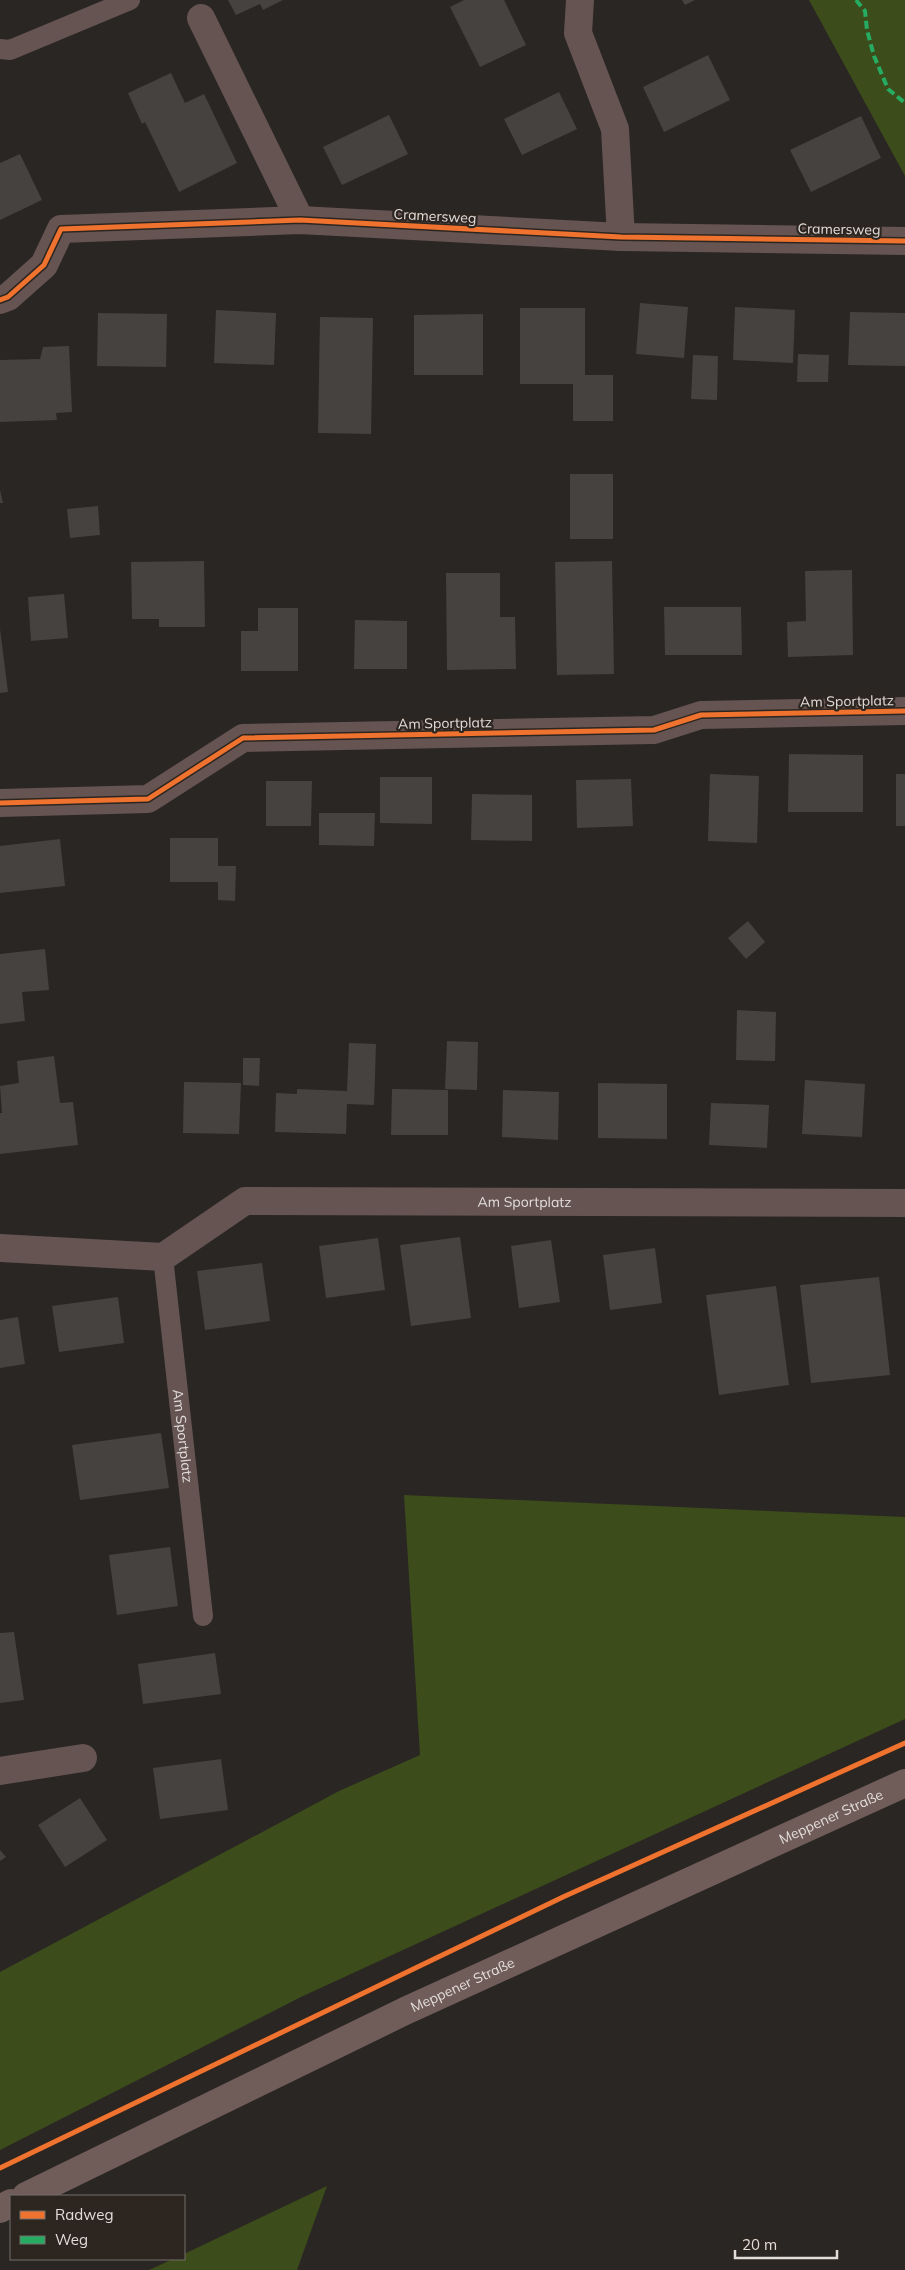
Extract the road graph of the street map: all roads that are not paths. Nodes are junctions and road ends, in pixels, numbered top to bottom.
1 (130, 0) edge
2 (580, 0) edge
3 (201, 18) dead end
4 (0, 49) edge
5 (300, 220) junction
6 (620, 237) junction
7 (905, 241) edge
8 (0, 300) edge
9 (905, 711) edge
10 (0, 803) edge
11 (905, 1203) edge
12 (0, 1248) edge
13 (163, 1257) junction
14 (203, 1616) dead end
15 (83, 1758) dead end
16 (0, 1771) edge
17 (905, 1783) edge
18 (28, 2195) edge

1 - 4 lane
2 - 6 street
3 - 5 street
5 - 6 street, Cramersweg
5 - 8 street, Cramersweg
6 - 7 street, Cramersweg
9 - 10 street, Am Sportplatz
11 - 13 street, Am Sportplatz
12 - 13 street
13 - 14 lane, Am Sportplatz
15 - 16 street
17 - 18 main road, Meppener Straße

